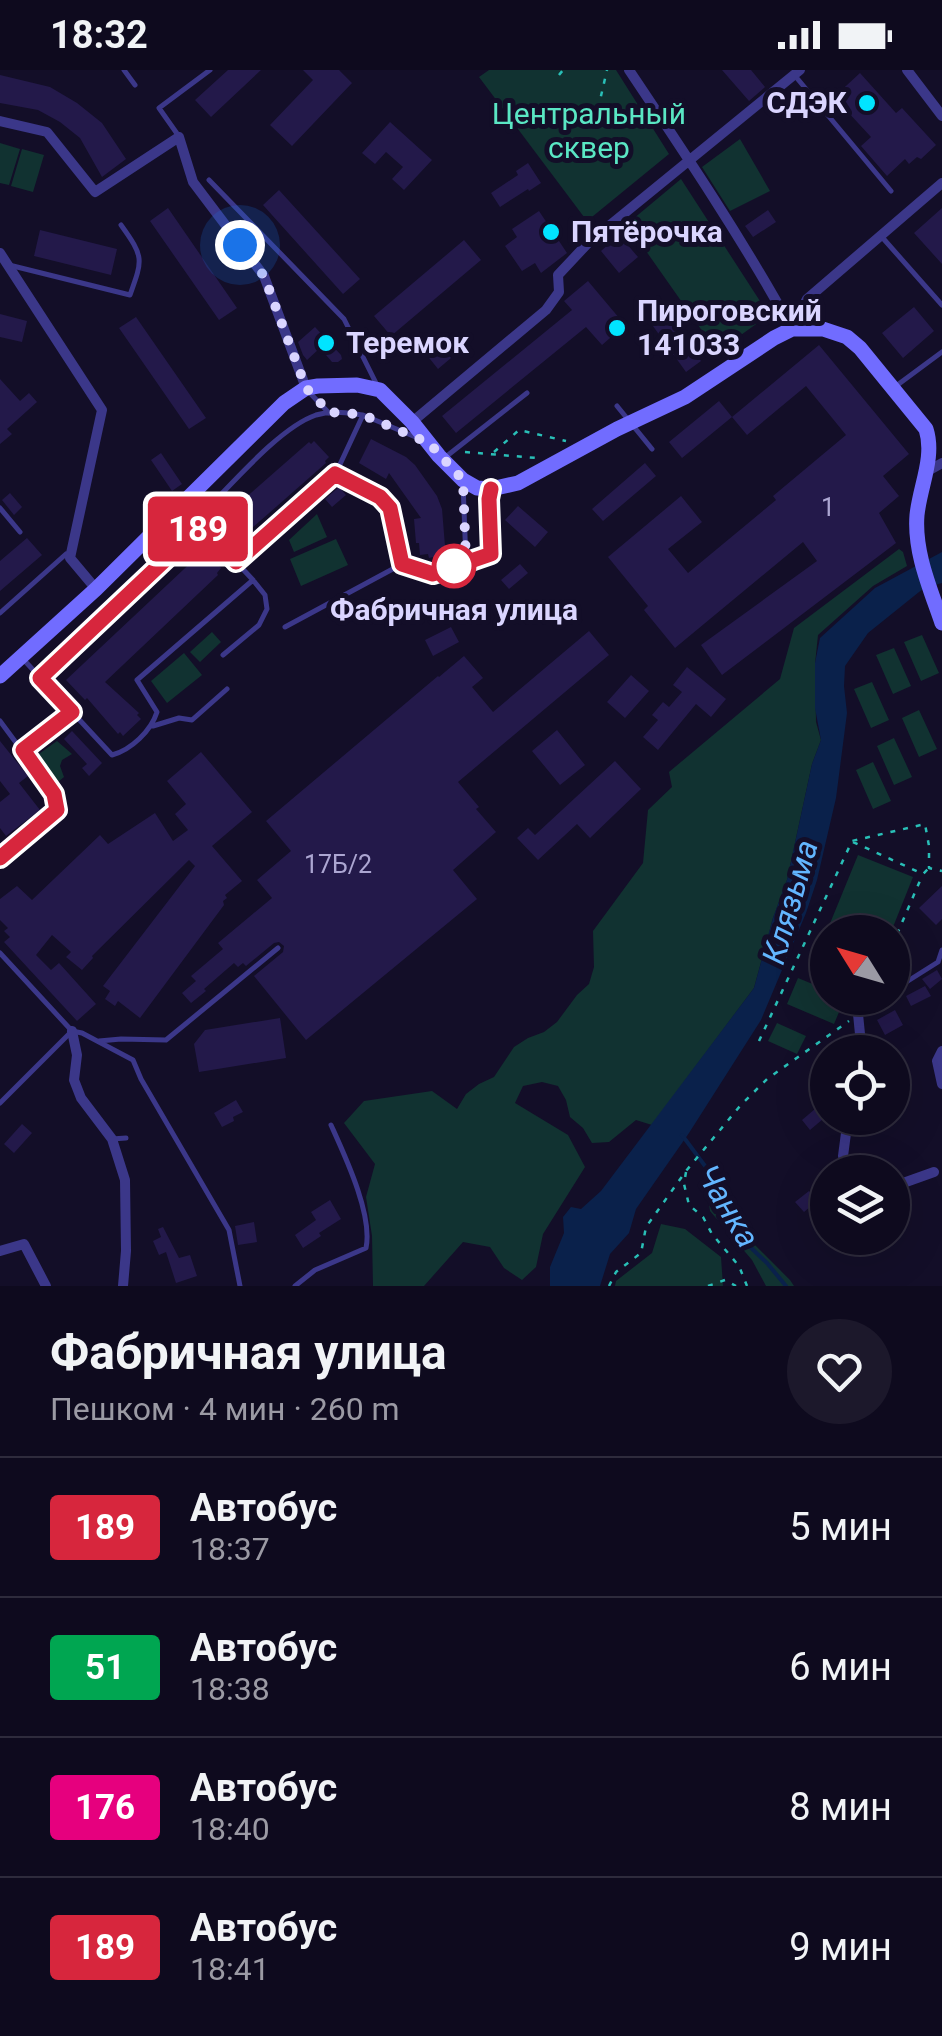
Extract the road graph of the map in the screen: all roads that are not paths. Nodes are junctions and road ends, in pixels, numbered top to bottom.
1 (124, 70) edge
2 (210, 70) edge
3 (629, 70) edge
4 (907, 70) edge
5 (797, 72) edge
6 (135, 85) dead end
7 (942, 116) edge
8 (0, 121) edge
9 (179, 137) junction
10 (690, 162) junction
11 (208, 180) dead end
12 (942, 183) edge
13 (891, 192) dead end
14 (122, 225) dead end
15 (881, 236) junction
16 (0, 254) edge
17 (8, 265) junction
18 (942, 305) edge
19 (792, 329) junction
20 (942, 352) edge
21 (306, 388) junction
22 (894, 389) junction
23 (380, 390) junction
24 (527, 393) dead end
25 (617, 406) dead end
26 (330, 413) junction
27 (363, 415) junction
28 (412, 422) junction
29 (631, 423) junction
30 (429, 443) junction
31 (652, 448) dead end
32 (447, 455) junction
33 (942, 463) edge
34 (926, 472) junction
35 (335, 474) junction
36 (463, 480) junction
37 (491, 489) junction
38 (183, 504) junction
39 (0, 508) edge
40 (200, 522) junction
41 (20, 532) dead end
42 (66, 554) dead end
43 (236, 562) junction
44 (466, 562) junction
45 (402, 564) junction
46 (253, 580) junction
47 (96, 589) junction
48 (0, 613) edge
49 (942, 622) edge
50 (285, 627) dead end
51 (224, 656) dead end
52 (21, 657) junction
53 (0, 676) edge
54 (40, 678) junction
55 (227, 689) dead end
56 (72, 712) junction
57 (0, 721) edge
58 (153, 726) junction
59 (23, 750) junction
60 (0, 858) edge
61 (278, 948) dead end
62 (942, 950) edge
63 (0, 953) edge
64 (940, 965) edge
65 (910, 982) edge
66 (72, 1031) junction
67 (96, 1042) junction
68 (942, 1051) edge
69 (942, 1084) edge
70 (0, 1103) edge
71 (332, 1124) dead end
72 (126, 1138) dead end
73 (112, 1139) junction
74 (934, 1172) dead end
75 (910, 1181) edge
76 (0, 1251) edge
77 (46, 1286) edge
78 (123, 1286) edge
79 (240, 1286) edge
80 (295, 1286) edge

1 - 6 lane
2 - 9 lane
3 - 10 street
4 - 7 street
5 - 10 street
5 - 13 lane
8 - 9 street
9 - 21 street
10 - 19 street
10 - 28 street
11 - 23 lane
12 - 15 street
14 - 17 lane
15 - 18 lane
15 - 19 street
16 - 17 street
17 - 47 street
19 - 22 street
19 - 29 street
20 - 22 lane
21 - 23 street
21 - 26 lane
21 - 38 street
22 - 34 street
23 - 28 street
24 - 32 lane
25 - 29 lane
26 - 27 lane
26 - 40 lane
27 - 30 lane
27 - 35 lane
28 - 30 street
29 - 31 lane
29 - 37 street
30 - 32 street
32 - 36 street
33 - 34 street
34 - 49 street
35 - 43 lane
35 - 45 lane
36 - 37 street
36 - 44 lane
37 - 44 lane
38 - 40 lane
38 - 47 street
39 - 41 lane
40 - 43 lane
40 - 54 lane
42 - 48 lane
43 - 46 lane
44 - 45 lane
45 - 50 lane
46 - 51 lane
46 - 58 lane
47 - 52 street
52 - 53 street
52 - 54 lane
54 - 56 lane
55 - 58 lane
56 - 58 lane
56 - 59 lane
57 - 59 lane
59 - 60 lane
61 - 67 lane
62 - 64 lane
63 - 66 lane
64 - 65 lane
66 - 67 lane
66 - 70 lane
66 - 73 street
67 - 79 lane
68 - 69 street
71 - 80 lane
72 - 73 lane
73 - 78 street
74 - 75 street
76 - 77 street

